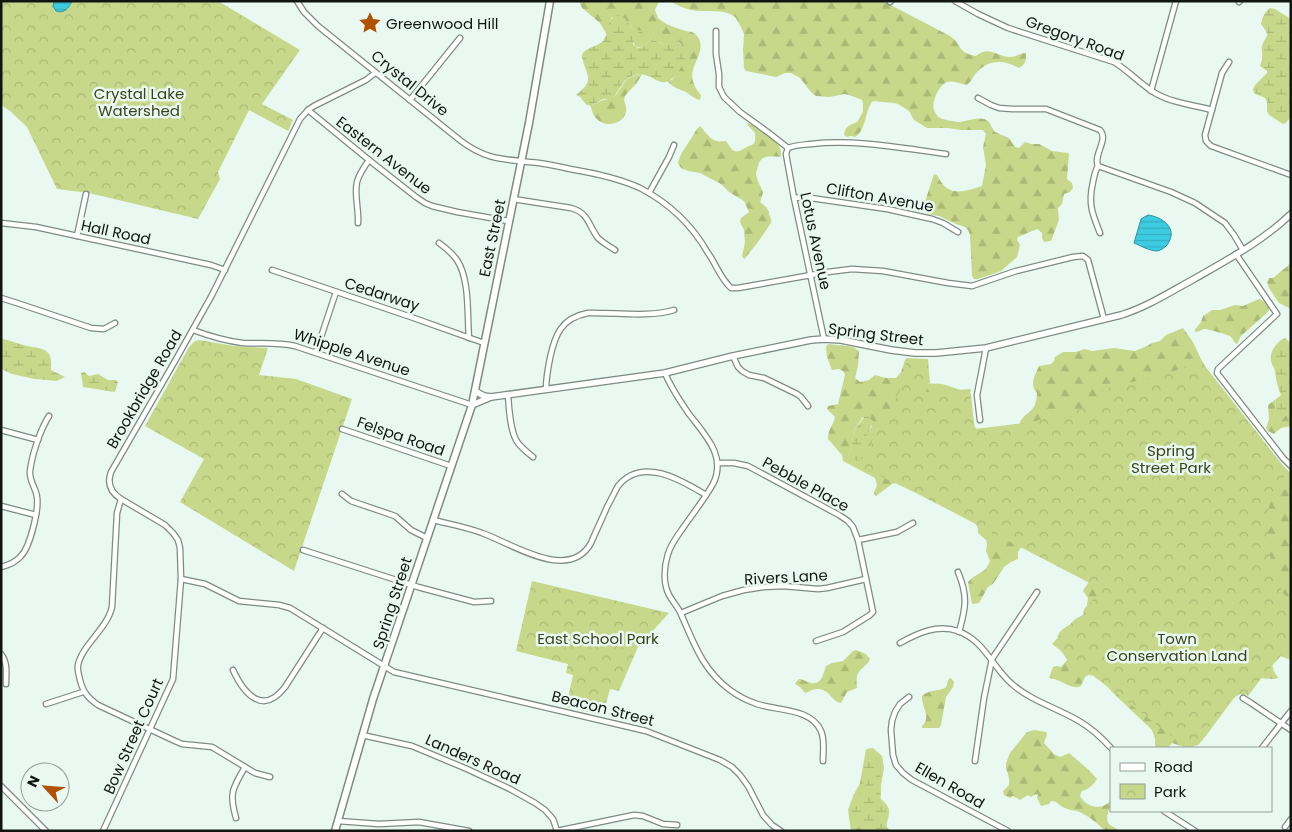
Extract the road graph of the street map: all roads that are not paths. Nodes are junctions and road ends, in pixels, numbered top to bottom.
1 (297, 1) edge
2 (550, 1) edge
3 (955, 1) edge
4 (1176, 1) edge
5 (716, 31) dead end
6 (460, 38) dead end
7 (1229, 62) dead end
8 (376, 73) junction
9 (1151, 91) junction
10 (978, 98) dead end
11 (410, 100) junction
12 (308, 110) junction
13 (1212, 110) junction
14 (674, 145) dead end
15 (788, 148) junction
16 (946, 154) dead end
17 (369, 160) junction
18 (521, 161) junction
19 (1098, 166) junction
20 (1291, 175) edge
21 (86, 194) dead end
22 (649, 194) junction
23 (794, 198) junction
24 (513, 199) junction
25 (1291, 214) edge
26 (508, 221) junction
27 (1, 223) edge
28 (358, 223) dead end
29 (958, 232) dead end
30 (1100, 233) dead end
31 (77, 236) junction
32 (439, 244) dead end
33 (615, 250) dead end
34 (1243, 250) junction
35 (1236, 254) junction
36 (225, 270) junction
37 (272, 270) dead end
38 (810, 275) junction
39 (336, 292) junction
40 (1, 298) edge
41 (674, 310) dead end
42 (1104, 319) junction
43 (115, 322) dead end
44 (193, 330) junction
45 (469, 338) junction
46 (824, 339) junction
47 (484, 343) junction
48 (986, 348) junction
49 (316, 352) junction
50 (733, 356) junction
51 (665, 373) junction
52 (546, 389) junction
53 (475, 391) junction
54 (508, 395) junction
55 (491, 397) junction
56 (472, 405) junction
57 (808, 406) dead end
58 (49, 416) dead end
59 (980, 420) dead end
60 (1, 430) edge
61 (342, 430) dead end
62 (38, 440) junction
63 (533, 457) dead end
64 (718, 463) junction
65 (451, 466) junction
66 (1291, 466) edge
67 (342, 494) dead end
68 (706, 495) junction
69 (121, 499) junction
70 (1, 506) edge
71 (36, 515) junction
72 (433, 520) junction
73 (913, 523) dead end
74 (427, 538) junction
75 (858, 540) junction
76 (303, 550) dead end
77 (1, 568) edge
78 (958, 572) dead end
79 (181, 579) junction
80 (866, 579) junction
81 (411, 585) junction
82 (1037, 592) dead end
83 (491, 600) dead end
84 (681, 613) junction
85 (323, 628) junction
86 (959, 632) junction
87 (816, 641) dead end
88 (900, 643) dead end
89 (1, 654) edge
90 (992, 659) junction
91 (384, 666) junction
92 (233, 670) dead end
93 (6, 684) dead end
94 (83, 692) junction
95 (909, 697) dead end
96 (1243, 698) dead end
97 (46, 704) dead end
98 (1291, 711) edge
99 (1281, 724) junction
100 (150, 730) junction
101 (1291, 730) edge
102 (362, 735) junction
103 (1110, 747) edge
104 (1263, 747) edge
105 (975, 760) dead end
106 (823, 761) dead end
107 (245, 767) junction
108 (270, 777) dead end
109 (1, 786) edge
110 (1166, 812) edge
111 (236, 818) dead end
112 (1291, 819) edge
113 (338, 821) junction
114 (677, 825) dead end
115 (1285, 827) dead end
116 (454, 829) edge
117 (46, 831) edge
118 (103, 831) edge
119 (335, 831) edge
120 (468, 831) edge
121 (557, 831) edge
122 (781, 831) edge
123 (1008, 831) edge
124 (1195, 831) edge

1 - 8 street, Crystal Drive
2 - 18 main road, East Street
3 - 9 street, Gregory Road
4 - 9 street
5 - 15 street
6 - 11 street
7 - 13 street
8 - 11 street, Crystal Drive
8 - 12 street, Brookbridge Road
9 - 13 street, Gregory Road
10 - 19 street
11 - 18 street, Crystal Drive
12 - 17 street, Eastern Avenue
12 - 36 street, Brookbridge Road
13 - 20 street
14 - 22 street
15 - 16 street
15 - 23 street, Lotus Avenue
17 - 26 street, Eastern Avenue
17 - 28 street
18 - 22 street, Crystal Drive
18 - 24 main road, East Street
19 - 30 street
19 - 34 street
21 - 31 street
22 - 38 street, Crystal Drive
23 - 29 street, Clifton Avenue
23 - 38 street, Lotus Avenue
24 - 26 main road, East Street
24 - 33 street
25 - 34 street, Spring Street
26 - 47 main road, East Street
27 - 31 street, Hall Road
31 - 36 street, Hall Road
32 - 45 street
34 - 35 street, Spring Street
35 - 42 street, Spring Street
35 - 66 street
36 - 44 street, Brookbridge Road
37 - 39 street, Cedarway
38 - 42 street
38 - 46 street, Lotus Avenue
39 - 45 street, Cedarway
39 - 49 street
40 - 43 street
41 - 52 street
42 - 48 street, Spring Street
44 - 49 street, Whipple Avenue
44 - 69 street, Brookbridge Road
45 - 47 street, Cedarway
46 - 48 street, Spring Street
46 - 50 street, Spring Street
47 - 53 main road, East Street
48 - 59 street
49 - 56 street, Whipple Avenue
50 - 51 street, Spring Street
50 - 57 street
51 - 52 street, Spring Street
51 - 64 street
52 - 54 street, Spring Street
53 - 55 street, Spring Street
53 - 56 main road, East Street
54 - 55 street, Spring Street
54 - 63 street
55 - 56 street, Spring Street
56 - 65 main road, Spring Street
58 - 62 street
60 - 62 street
61 - 65 street, Felspa Road
62 - 71 street
64 - 68 street
64 - 75 street, Pebble Place
65 - 72 main road, Spring Street
67 - 74 street
68 - 72 street
68 - 84 street
69 - 79 street, Bow Street Court
69 - 94 street
70 - 71 street
71 - 77 street
72 - 74 main road, Spring Street
73 - 75 street
74 - 81 main road, Spring Street
75 - 80 street, Pebble Place
76 - 81 street
78 - 86 street
79 - 85 street, Beacon Street
79 - 100 street, Bow Street Court
80 - 84 street, Rivers Lane
80 - 87 street, Pebble Place
81 - 83 street
81 - 91 main road, Spring Street
82 - 90 street
84 - 106 street
85 - 91 street, Beacon Street
85 - 92 street
86 - 88 street
86 - 90 street
89 - 93 street
90 - 103 street
90 - 105 street
91 - 102 main road, Spring Street
91 - 122 street, Beacon Street
94 - 97 street
94 - 100 street
95 - 123 street, Ellen Road
96 - 99 street
98 - 99 street
99 - 101 street
99 - 104 street
100 - 107 street
100 - 118 street, Bow Street Court
102 - 113 main road, Spring Street
102 - 121 street, Landers Road
107 - 108 street
107 - 111 street
109 - 117 street
110 - 124 street
112 - 115 street
113 - 116 street
113 - 119 main road, Spring Street
114 - 121 street
116 - 120 street

